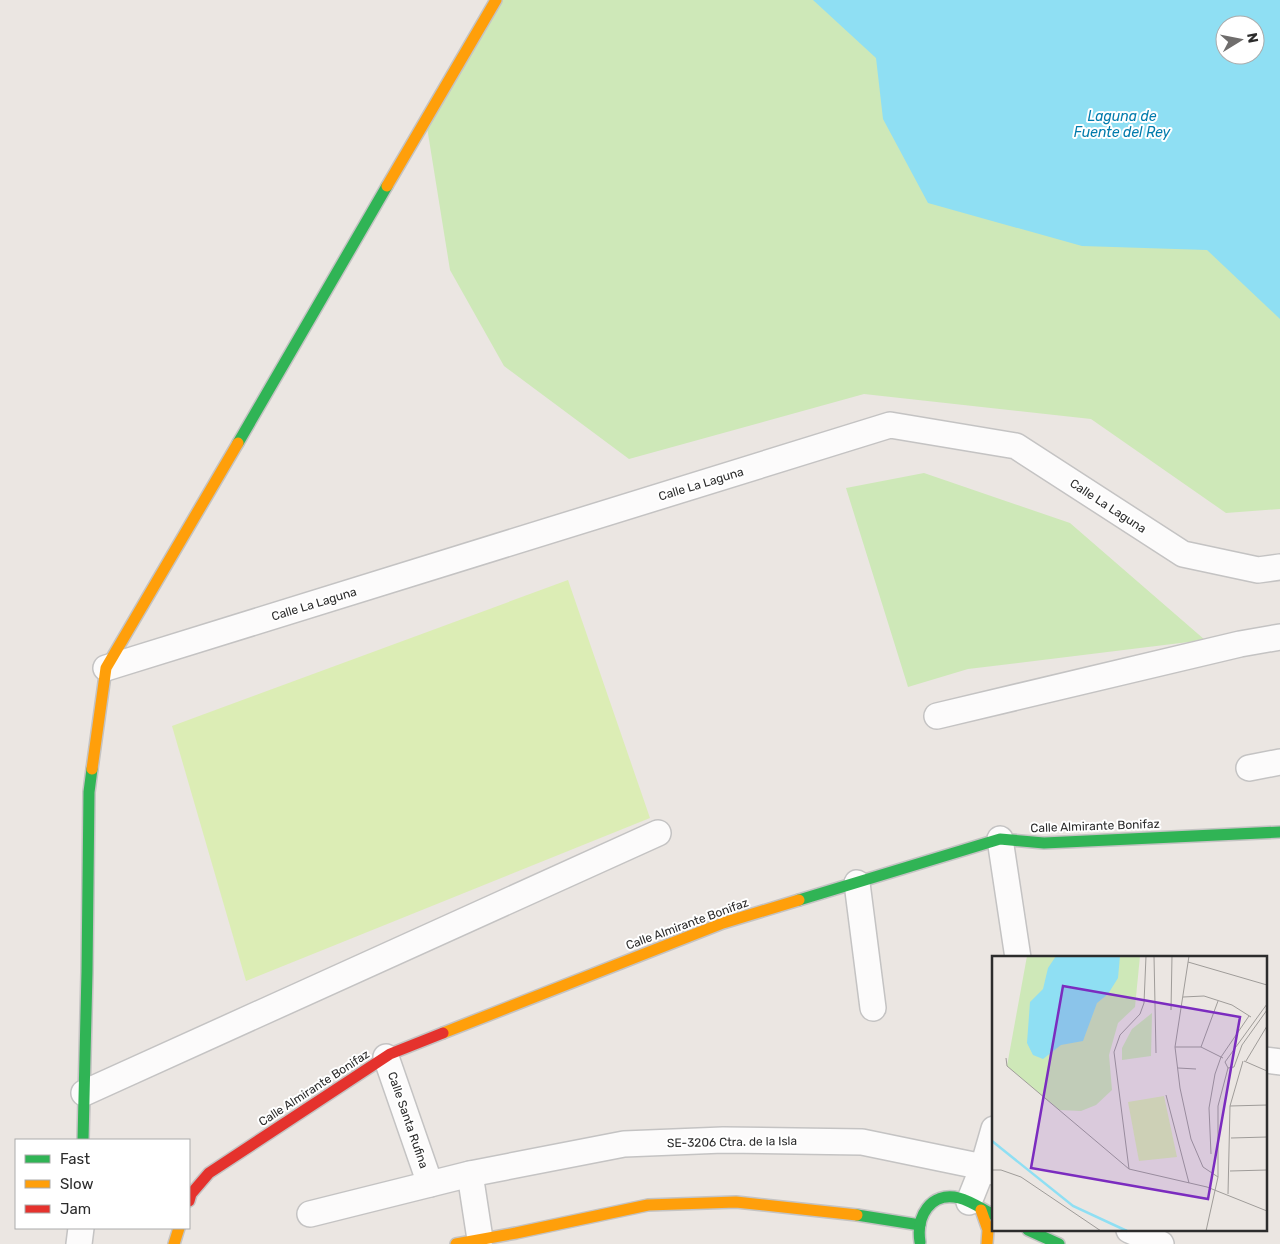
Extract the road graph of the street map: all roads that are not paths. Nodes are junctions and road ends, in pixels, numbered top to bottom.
1 (496, 0) edge
2 (1280, 567) edge
3 (1280, 637) edge
4 (106, 668) junction
5 (937, 716) dead end
6 (1280, 762) edge
7 (1249, 768) dead end
8 (1280, 832) edge
9 (658, 833) dead end
10 (1000, 839) junction
11 (857, 883) junction
12 (1018, 956) edge
13 (873, 1008) dead end
14 (386, 1057) junction
15 (84, 1094) junction
16 (83, 1139) edge
17 (992, 1142) edge
18 (988, 1169) edge
19 (470, 1174) junction
20 (430, 1184) junction
21 (190, 1197) edge
22 (975, 1206) junction
23 (310, 1214) dead end
24 (992, 1214) edge
25 (920, 1226) junction
26 (81, 1229) edge
27 (179, 1229) edge
28 (1032, 1232) edge
29 (1134, 1232) edge
30 (468, 1242) edge
31 (79, 1244) edge
32 (174, 1244) edge
33 (920, 1244) edge
34 (987, 1244) edge
35 (1059, 1244) edge
36 (1161, 1244) edge

1 - 4 street
2 - 4 street, Calle La Laguna
3 - 5 street
4 - 15 street
6 - 7 street
8 - 10 street, Calle Almirante Bonifaz
9 - 15 street
10 - 11 street, Calle Almirante Bonifaz
10 - 12 street
11 - 13 street
11 - 14 street, Calle Almirante Bonifaz
14 - 20 street, Calle Santa Rufina
14 - 21 street, Calle Almirante Bonifaz
15 - 16 street
17 - 18 street
18 - 19 street, SE-3206 Ctra. de la Isla
18 - 22 street
19 - 20 street, SE-3206 Ctra. de la Isla
19 - 30 street
20 - 23 street, SE-3206 Ctra. de la Isla
22 - 24 street
22 - 25 street
22 - 34 street
25 - 30 street
25 - 33 street
26 - 31 street
27 - 32 street
28 - 35 street
29 - 36 street

